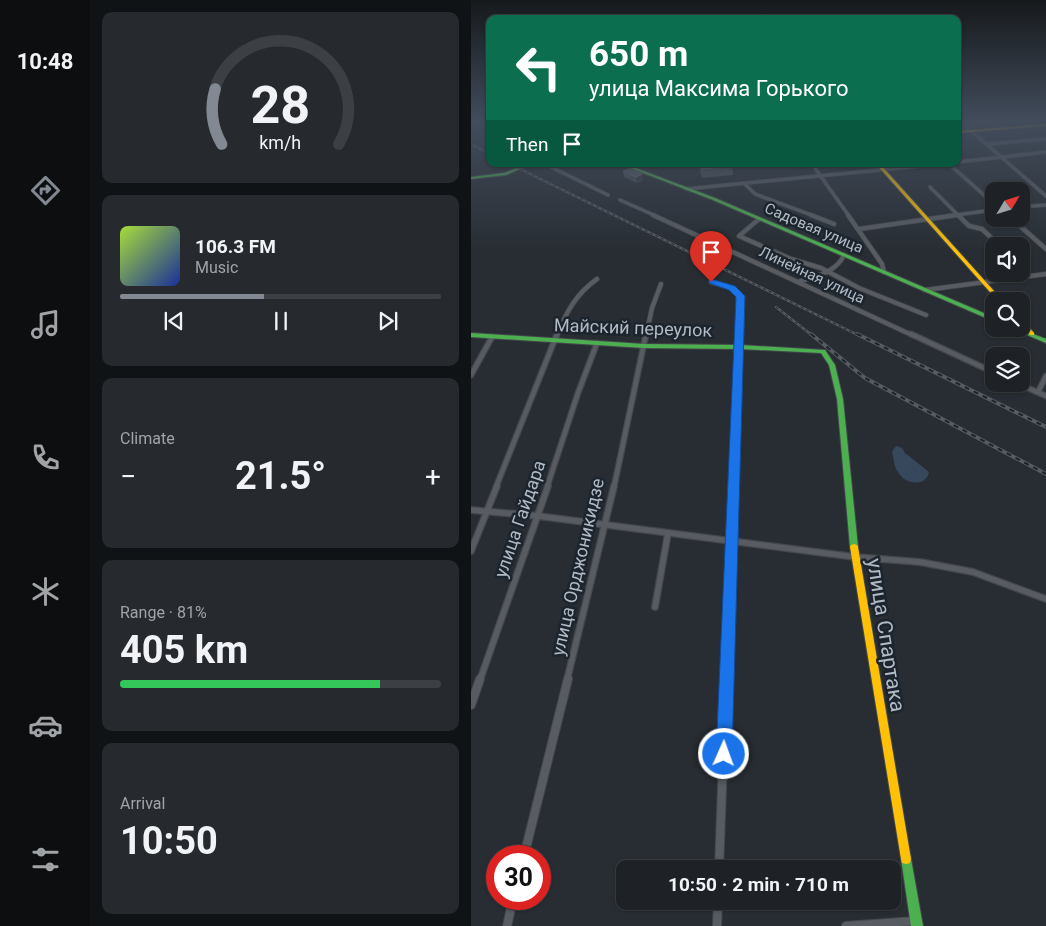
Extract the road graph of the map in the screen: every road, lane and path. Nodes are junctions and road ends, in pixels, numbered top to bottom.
1 (1011, 165) edge
2 (522, 167) edge
3 (551, 167) edge
4 (630, 167) edge
5 (814, 167) edge
6 (881, 167) edge
7 (912, 167) edge
8 (952, 167) edge
9 (884, 170) junction
10 (821, 177) junction
11 (471, 178) edge
12 (745, 184) junction
13 (930, 187) dead end
14 (687, 189) junction
15 (608, 195) dead end
16 (985, 196) edge
17 (1046, 196) edge
18 (620, 200) dead end
19 (1046, 205) edge
20 (1030, 206) edge
21 (985, 211) edge
22 (958, 215) junction
23 (759, 219) junction
24 (927, 220) junction
25 (834, 224) dead end
26 (1022, 228) edge
27 (859, 229) junction
28 (991, 237) edge
29 (1046, 249) edge
30 (844, 256) junction
31 (825, 272) junction
32 (884, 272) junction
33 (1046, 274) edge
34 (597, 279) dead end
35 (711, 282) dead end
36 (798, 282) junction
37 (985, 283) junction
38 (661, 284) dead end
39 (925, 290) junction
40 (993, 292) edge
41 (926, 315) dead end
42 (985, 316) edge
43 (1030, 332) edge
44 (1030, 334) edge
45 (471, 335) edge
46 (1034, 336) junction
47 (492, 337) junction
48 (557, 340) junction
49 (1046, 342) edge
50 (597, 343) junction
51 (644, 346) junction
52 (740, 347) junction
53 (823, 351) joint
54 (985, 368) edge
55 (471, 375) edge
56 (1046, 376) edge
57 (1030, 389) edge
58 (1038, 392) junction
59 (1046, 396) edge
60 (471, 510) edge
61 (486, 512) junction
62 (537, 516) junction
63 (606, 525) junction
64 (668, 533) junction
65 (733, 543) junction
66 (471, 551) edge
67 (855, 557) junction
68 (1046, 599) edge
69 (655, 607) dead end
70 (471, 705) edge
71 (527, 845) edge
72 (719, 860) edge
73 (511, 910) edge
74 (718, 910) edge
75 (917, 923) edge
76 (507, 926) edge
77 (717, 926) edge
78 (846, 926) edge

1 - 17 street
2 - 11 street
3 - 15 street
4 - 14 street, Садовая улица
5 - 10 street
6 - 9 street
7 - 9 street
8 - 16 street
9 - 10 street
9 - 24 street
10 - 12 street
10 - 27 street
12 - 14 street
12 - 25 street
13 - 22 street
14 - 23 street, Садовая улица
18 - 36 street, Линейная улица
19 - 20 street
21 - 22 street
22 - 24 street
22 - 28 street
23 - 30 street, Садовая улица
23 - 31 street
24 - 27 street
24 - 37 street
26 - 29 street
27 - 32 street
30 - 31 street
30 - 32 street, Садовая улица
31 - 36 street
31 - 41 street
32 - 39 street, Садовая улица
33 - 37 street
34 - 48 street
35 - 52 street
36 - 54 street, Линейная улица
37 - 39 street
37 - 40 street
38 - 51 street, улица Орджоникидзе
39 - 42 street, Садовая улица
43 - 46 street
44 - 46 street
45 - 47 street, Майский переулок
46 - 49 street
47 - 48 street, Майский переулок
47 - 55 street
48 - 50 street, Майский переулок
48 - 61 street
50 - 51 street, Майский переулок
50 - 62 street, улица Гайдара
51 - 52 street, Майский переулок
51 - 63 street, улица Орджоникидзе
52 - 53 street, Майский переулок
52 - 65 street
53 - 67 street, улица Спартака
56 - 58 street
57 - 58 street
58 - 59 street
60 - 61 street
61 - 62 street
61 - 66 street
62 - 63 street
62 - 70 street, улица Гайдара
63 - 64 street
63 - 71 street, улица Орджоникидзе
64 - 65 street
64 - 69 street
65 - 67 street
65 - 72 street
67 - 68 street
67 - 75 street, улица Спартака
73 - 76 street
74 - 77 street
75 - 78 street

